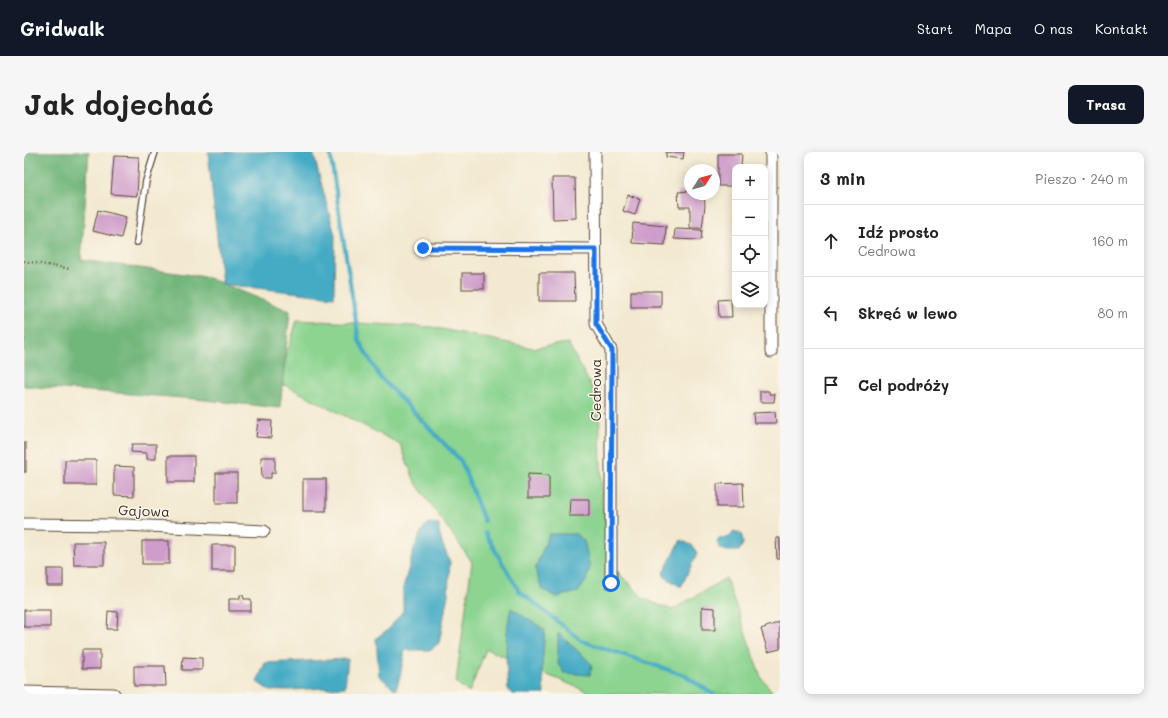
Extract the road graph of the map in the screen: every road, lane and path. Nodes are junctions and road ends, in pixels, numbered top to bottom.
1 (155, 152) edge
2 (595, 152) edge
3 (771, 152) edge
4 (137, 242) dead end
5 (423, 248) dead end
6 (596, 249) junction
7 (24, 261) edge
8 (70, 269) dead end
9 (771, 352) dead end
10 (24, 524) edge
11 (264, 531) dead end
12 (611, 583) dead end
13 (24, 692) edge
14 (114, 694) edge

1 - 4 lane
2 - 6 street, Cedrowa
3 - 9 street
5 - 6 street
6 - 12 street, Cedrowa
7 - 8 path
10 - 11 street, Gajowa
13 - 14 street

